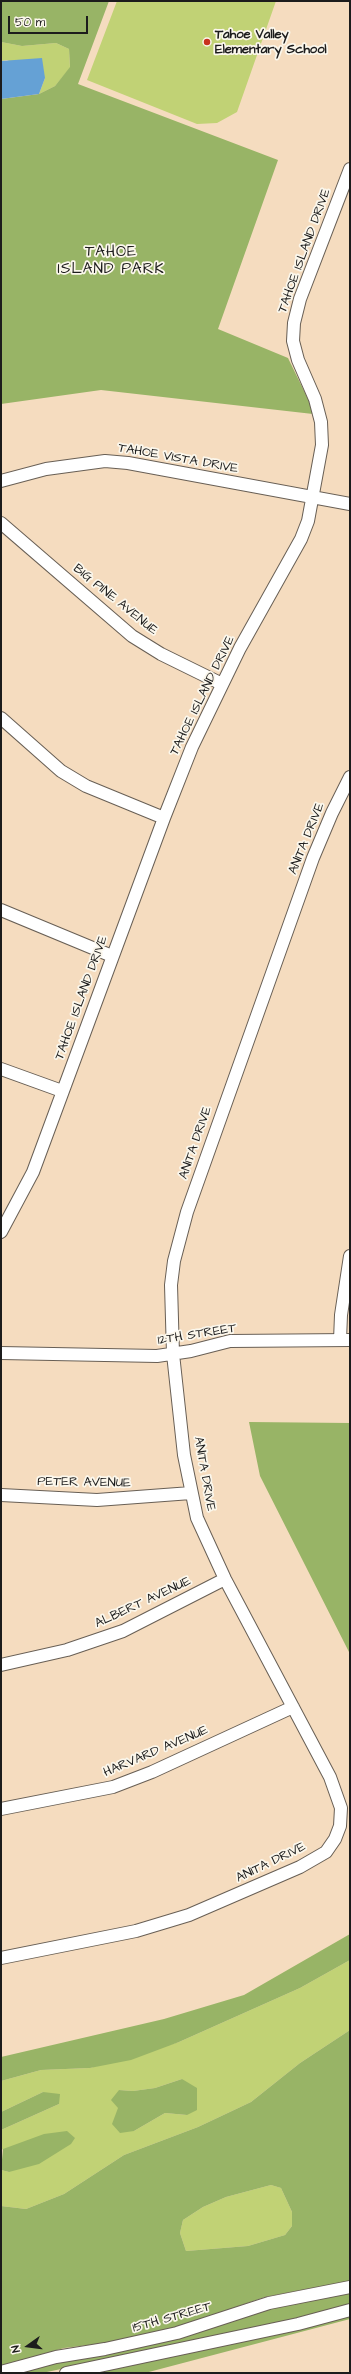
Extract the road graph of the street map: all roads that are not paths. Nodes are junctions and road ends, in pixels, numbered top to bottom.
1 (350, 169) edge
2 (1, 481) edge
3 (314, 498) junction
4 (350, 504) edge
5 (1, 523) edge
6 (222, 684) junction
7 (1, 718) edge
8 (350, 777) edge
9 (164, 818) junction
10 (1, 910) edge
11 (112, 956) junction
12 (1, 1068) edge
13 (62, 1091) junction
14 (1, 1232) edge
15 (350, 1256) edge
16 (345, 1340) edge
17 (1, 1353) edge
18 (173, 1354) junction
19 (191, 1493) junction
20 (1, 1495) edge
21 (225, 1579) junction
22 (1, 1665) edge
23 (293, 1707) junction
24 (1, 1809) edge
25 (1, 1958) edge
26 (350, 2287) edge
27 (350, 2310) edge
28 (1, 2372) edge
29 (66, 2373) edge

1 - 3 street, TAHOE ISLAND DRIVE
2 - 3 street, TAHOE VISTA DRIVE
3 - 4 street, TAHOE VISTA DRIVE
3 - 6 street, TAHOE ISLAND DRIVE
5 - 6 street, BIG PINE AVENUE
6 - 9 street, TAHOE ISLAND DRIVE
7 - 9 street
8 - 18 street, ANITA DRIVE
9 - 11 street, TAHOE ISLAND DRIVE
10 - 11 street
11 - 13 street, TAHOE ISLAND DRIVE
12 - 13 street
13 - 14 street, TAHOE ISLAND DRIVE
15 - 16 street
16 - 18 street, 12TH STREET
17 - 18 street, 12TH STREET
18 - 19 street, ANITA DRIVE
19 - 20 street, PETER AVENUE
19 - 21 street, ANITA DRIVE
21 - 22 street, ALBERT AVENUE
21 - 23 street, ANITA DRIVE
23 - 24 street, HARVARD AVENUE
23 - 25 street, ANITA DRIVE
26 - 28 street, 15TH STREET
27 - 29 street

